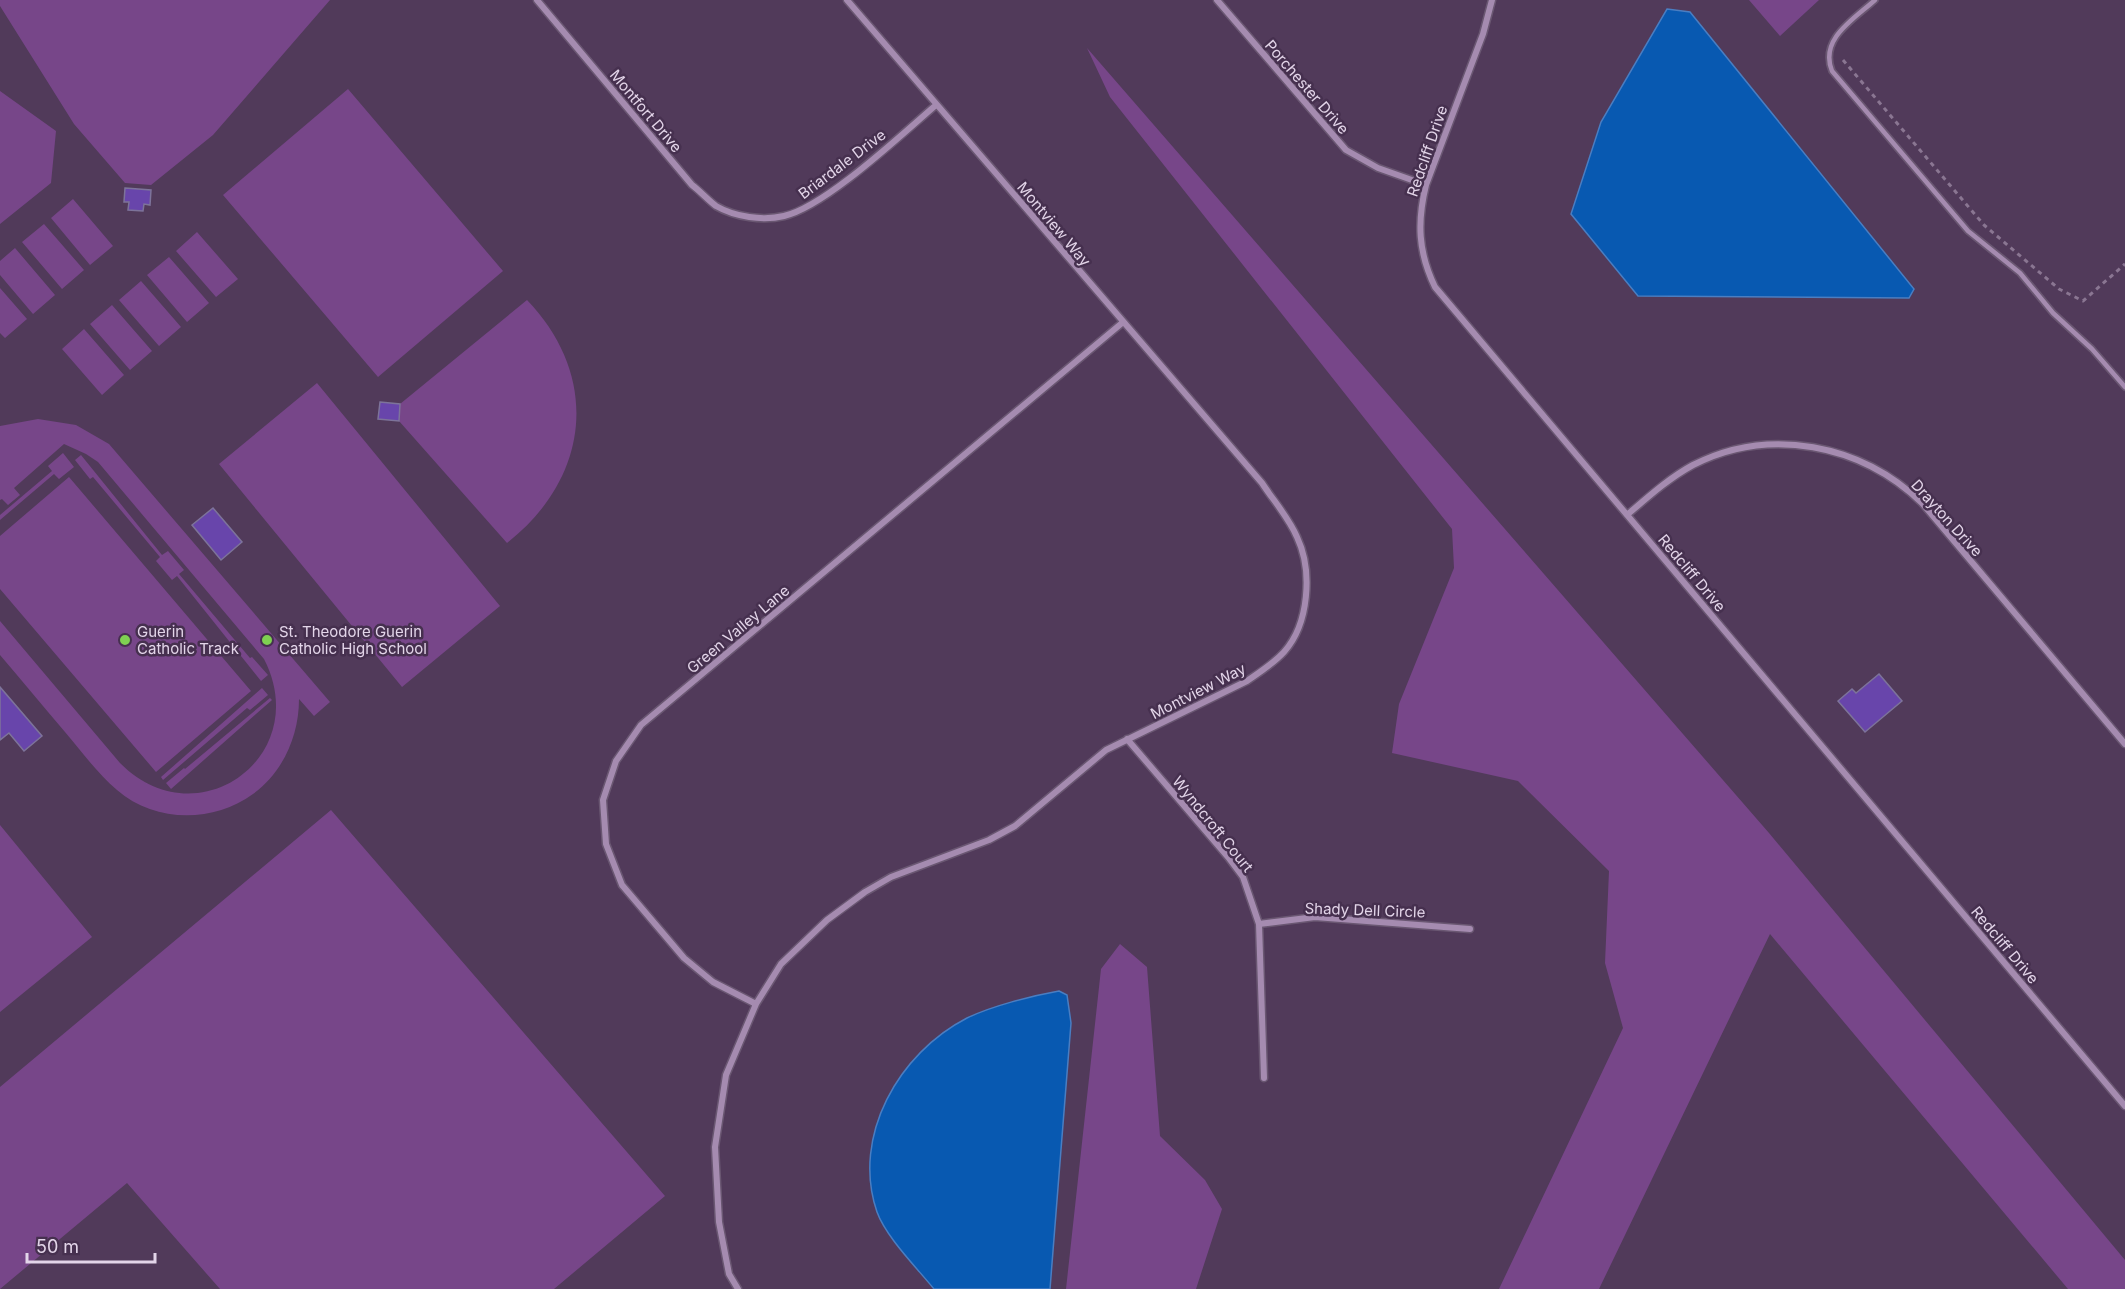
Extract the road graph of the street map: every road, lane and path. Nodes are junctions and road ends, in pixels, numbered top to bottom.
1 (537, 0) edge
2 (847, 0) edge
3 (1217, 0) edge
4 (1492, 0) edge
5 (1875, 0) edge
6 (1843, 60) dead end
7 (936, 105) junction
8 (1426, 185) junction
9 (751, 217) joint
10 (2125, 264) edge
11 (1122, 323) junction
12 (2125, 387) edge
13 (1627, 515) junction
14 (1127, 739) junction
15 (2125, 744) edge
16 (1259, 924) junction
17 (1470, 929) dead end
18 (756, 1004) junction
19 (1264, 1078) dead end
20 (2125, 1106) edge
21 (738, 1289) edge

1 - 9 street, Montfort Drive
2 - 7 street, Montview Way
3 - 8 street, Porchester Drive
4 - 8 street, Redcliff Drive
5 - 12 lane
6 - 10 path
7 - 9 street, Briardale Drive
7 - 11 street, Montview Way
8 - 13 street, Redcliff Drive
11 - 14 street, Montview Way
11 - 18 street, Green Valley Lane
13 - 15 street, Drayton Drive
13 - 20 street, Redcliff Drive
14 - 16 street, Wyndcroft Court
14 - 18 street, Montview Way
16 - 17 street, Shady Dell Circle
16 - 19 street, Wyndcroft Court
18 - 21 street, Montview Way

